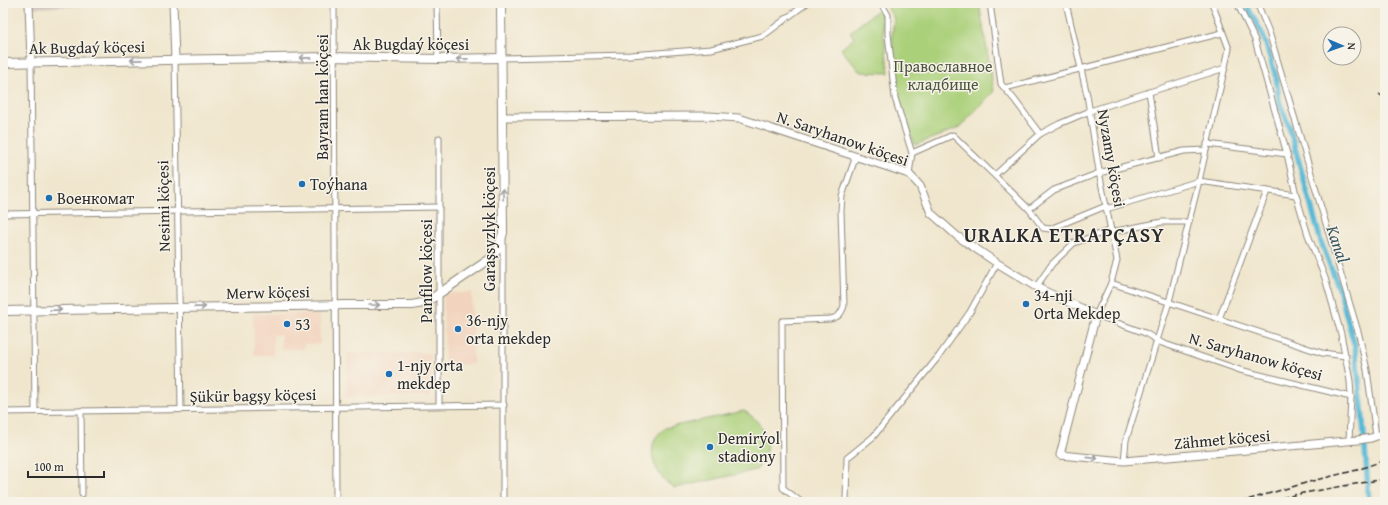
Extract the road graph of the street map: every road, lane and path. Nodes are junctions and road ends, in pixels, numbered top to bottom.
1 (29, 3) edge
2 (173, 3) edge
3 (334, 3) edge
4 (438, 3) edge
5 (501, 3) edge
6 (807, 3) edge
7 (881, 3) edge
8 (990, 3) edge
9 (1067, 3) edge
10 (1212, 3) edge
11 (1238, 3) edge
12 (1256, 3) edge
13 (1222, 32) junction
14 (335, 58) junction
15 (502, 58) junction
16 (175, 60) junction
17 (438, 60) junction
18 (31, 62) junction
19 (3, 63) edge
20 (1081, 68) junction
21 (1225, 68) junction
22 (1005, 88) junction
23 (1150, 92) junction
24 (1090, 111) junction
25 (502, 117) junction
26 (1040, 134) junction
27 (439, 138) dead end
28 (1207, 147) junction
29 (912, 153) junction
30 (1287, 154) junction
31 (856, 156) junction
32 (1159, 158) junction
33 (1099, 173) junction
34 (909, 174) junction
35 (995, 175) junction
36 (1199, 181) junction
37 (1267, 191) junction
38 (1296, 195) junction
39 (440, 207) junction
40 (335, 208) junction
41 (1106, 208) junction
42 (1028, 209) junction
43 (177, 211) junction
44 (3, 214) edge
45 (34, 214) junction
46 (1188, 222) junction
47 (1111, 231) junction
48 (503, 233) junction
49 (997, 263) junction
50 (1111, 283) junction
51 (1036, 287) junction
52 (438, 293) junction
53 (1169, 302) junction
54 (335, 306) junction
55 (179, 307) junction
56 (34, 310) junction
57 (3, 311) edge
58 (1096, 315) junction
59 (1219, 319) junction
60 (1157, 340) junction
61 (1346, 356) junction
62 (1351, 397) junction
63 (439, 405) junction
64 (504, 405) junction
65 (336, 407) junction
66 (182, 409) junction
67 (35, 411) junction
68 (81, 411) junction
69 (3, 412) edge
70 (1385, 433) edge
71 (1374, 437) junction
72 (1349, 441) junction
73 (1060, 455) joint
74 (1124, 461) junction
75 (82, 494) dead end
76 (336, 502) edge
77 (502, 502) edge
78 (801, 502) edge
79 (846, 502) edge

1 - 18 main road
2 - 16 main road, Nesimi köçesi
3 - 14 street, Bayram han köçesi
4 - 17 street
5 - 15 main road, Garaşsyzlyk köçesi
6 - 15 street, Ak Bugdaý köçesi
7 - 29 street
8 - 22 street
9 - 20 street, Nyzamy köçesi
10 - 13 street
11 - 30 street
12 - 71 street
13 - 20 street
13 - 21 street
14 -> 16 main road, Ak Bugdaý köçesi
14 - 17 main road, Ak Bugdaý köçesi
14 - 40 street, Bayram han köçesi
15 -> 17 main road, Ak Bugdaý köçesi
15 - 25 main road, Garaşsyzlyk köçesi
16 -> 18 main road, Ak Bugdaý köçesi
16 - 43 street, Nesimi köçesi
18 - 19 main road, Ak Bugdaý köçesi
18 - 45 street
20 - 22 street
20 - 24 street, Nyzamy köçesi
21 - 23 street
21 - 28 street
22 - 26 street
23 - 24 street
23 - 32 street
24 - 26 street
24 - 33 street, Nyzamy köçesi
25 - 31 main road, N. Saryhanow köçesi
48 -> 25 main road, Garaşsyzlyk köçesi
26 - 35 street
27 - 39 street, Panfilow köçesi
28 - 30 street
28 - 32 street
28 - 36 street
29 - 34 street
29 - 35 street
30 - 38 street
31 - 34 main road, N. Saryhanow köçesi
31 - 78 street
32 - 33 street
33 - 41 street, Nyzamy köçesi
33 - 42 street
34 - 49 main road, N. Saryhanow köçesi
35 - 42 street
36 - 37 street
36 - 41 street
36 - 46 street
37 - 38 street
37 - 59 street
38 - 61 street
39 - 40 street
39 - 52 street, Panfilow köçesi
40 - 43 street
40 - 54 street, Bayram han köçesi
41 - 42 street
41 - 47 street, Nyzamy köçesi
43 - 45 street
43 - 55 street, Nesimi köçesi
44 - 45 street
45 - 56 street
46 - 47 street
46 - 53 street
47 - 50 street, Nyzamy köçesi
47 - 51 street
48 - 52 main road, Merw köçesi
48 - 64 street, Garaşsyzlyk köçesi
49 - 51 main road, N. Saryhanow köçesi
49 - 79 street
50 - 53 street
50 - 58 street, Nyzamy köçesi
51 - 58 main road, N. Saryhanow köçesi
54 -> 52 main road, Merw köçesi
52 - 63 street, Panfilow köçesi
53 - 59 street
53 - 60 street
55 -> 54 main road, Merw köçesi
54 - 65 street, Bayram han köçesi
56 -> 55 main road, Merw köçesi
55 - 66 street, Nesimi köçesi
56 - 57 main road, Merw köçesi
56 - 67 street
58 - 60 street, N. Saryhanow köçesi
58 - 73 main road, Nyzamy köçesi
59 - 61 street
60 - 62 street, N. Saryhanow köçesi
60 - 74 street
61 - 62 street
62 - 72 street
63 - 64 street, Şükür bagşy köçesi
63 - 65 street, Şükür bagşy köçesi
64 - 77 street, Garaşsyzlyk köçesi
65 - 66 street, Şükür bagşy köçesi
65 - 76 street, Bayram han köçesi
66 - 68 street, Şükür bagşy köçesi
67 - 68 street, Şükür bagşy köçesi
67 - 69 street, Şükür bagşy köçesi
68 - 75 street
70 - 71 main road, Zähmet köçesi
71 - 72 main road, Zähmet köçesi
72 - 74 main road, Zähmet köçesi
73 -> 74 main road, Zähmet köçesi

